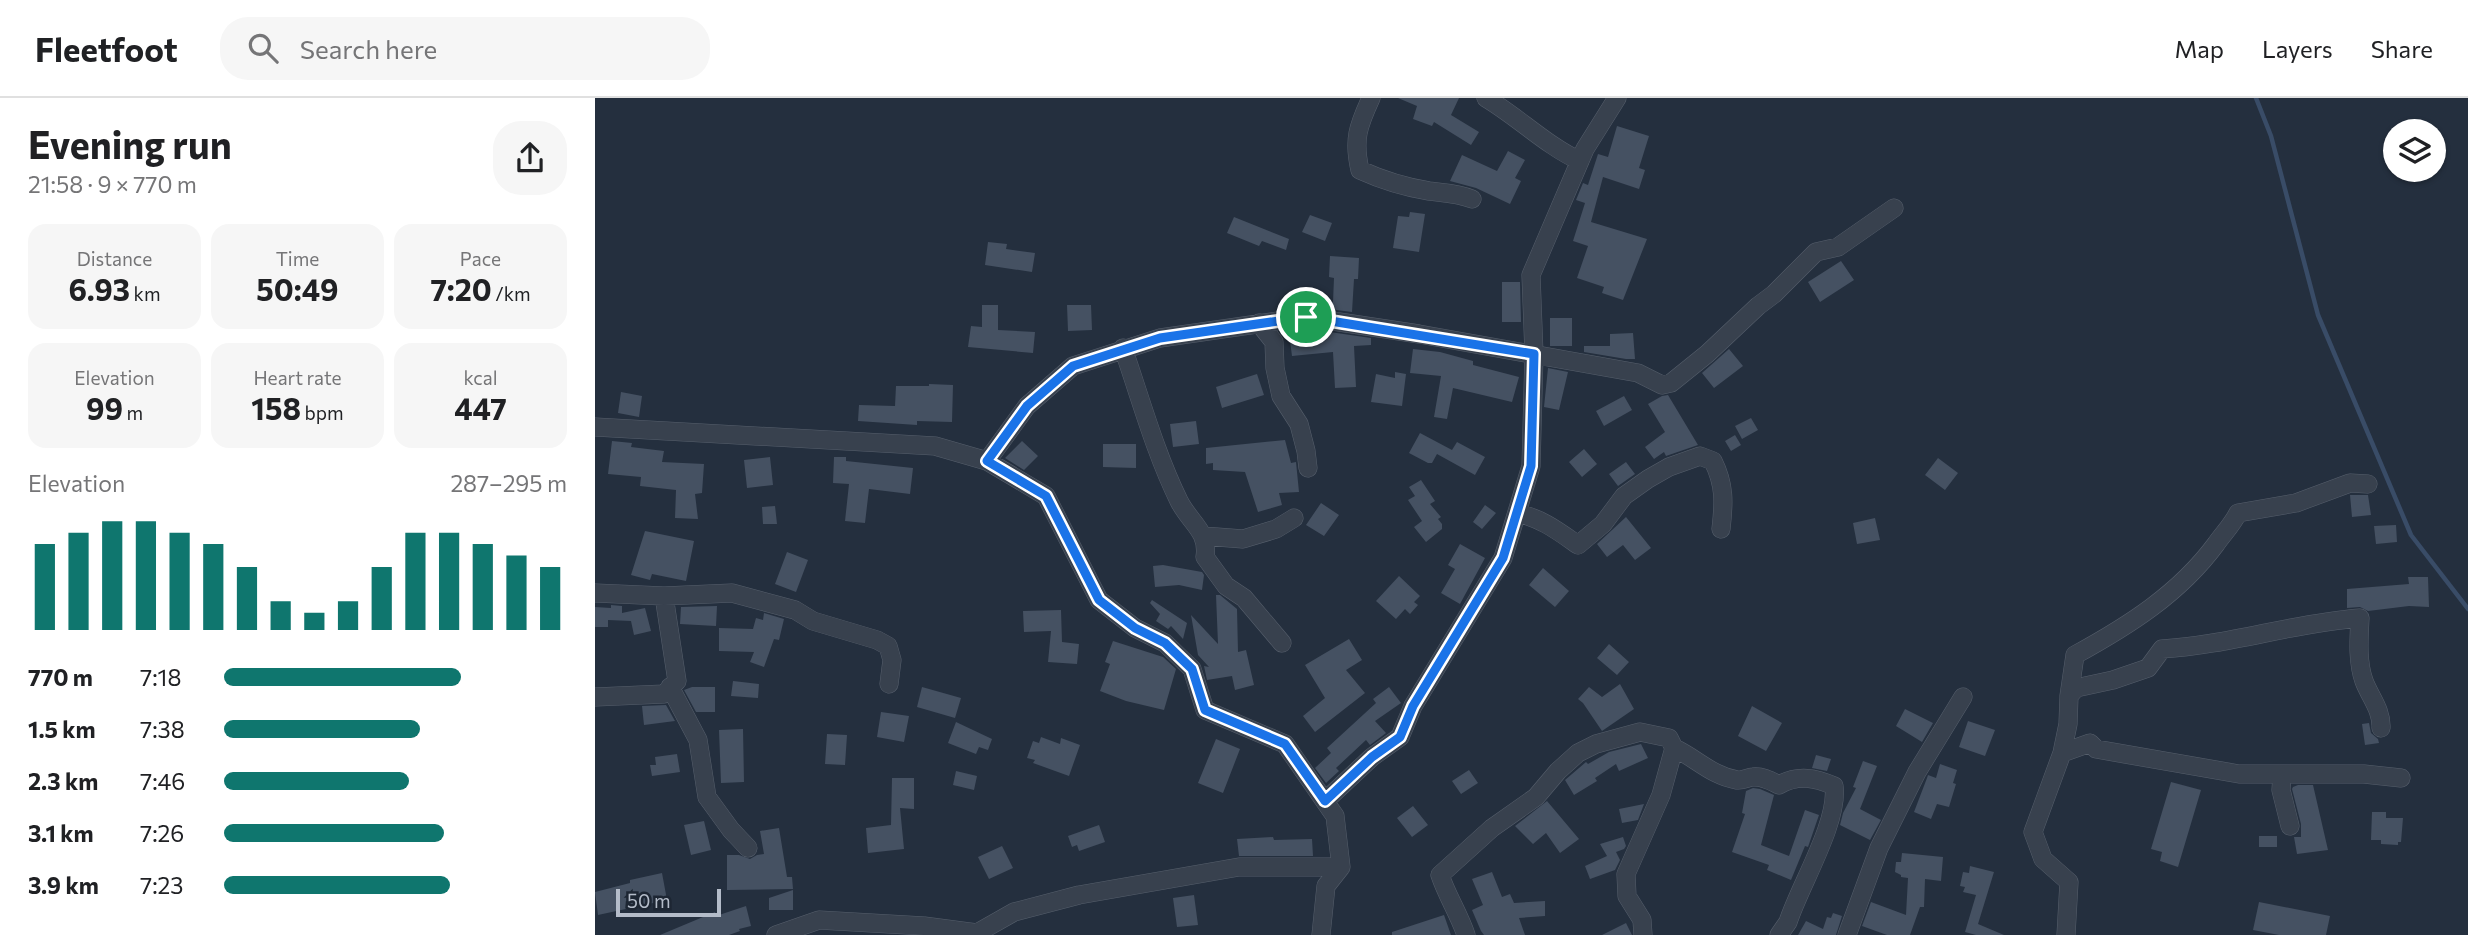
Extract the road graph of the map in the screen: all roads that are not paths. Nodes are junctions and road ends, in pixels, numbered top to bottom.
1 (1371, 98) edge
2 (1486, 98) edge
3 (1617, 98) edge
4 (1580, 161) junction
5 (1472, 199) dead end
6 (1894, 208) dead end
7 (1259, 323) junction
8 (1123, 348) junction
9 (1534, 354) junction
10 (595, 427) edge
11 (987, 461) junction
12 (1308, 468) dead end
13 (2368, 484) dead end
14 (1517, 513) junction
15 (1294, 518) dead end
16 (1721, 529) dead end
17 (1204, 536) junction
18 (595, 593) edge
19 (664, 596) junction
20 (1282, 643) dead end
21 (889, 684) dead end
22 (670, 687) junction
23 (2069, 696) junction
24 (595, 697) edge
25 (1963, 697) dead end
26 (2381, 728) dead end
27 (1674, 748) junction
28 (2061, 753) junction
29 (2282, 774) junction
30 (2401, 778) dead end
31 (1325, 801) junction
32 (2290, 826) dead end
33 (748, 848) dead end
34 (1341, 867) junction
35 (977, 934) edge
36 (776, 935) edge
37 (1321, 935) edge
38 (1466, 935) edge
39 (1643, 935) edge
40 (1779, 935) edge
41 (1847, 935) edge
42 (2066, 935) edge

1 - 5 street
2 - 4 street
3 - 4 street
4 - 9 street
6 - 9 street
7 - 8 street
7 - 9 street
7 - 12 street
8 - 11 street
8 - 17 street
9 - 14 street
10 - 11 street
11 - 31 street
13 - 23 street
14 - 16 street
14 - 31 street
15 - 17 street
17 - 20 street
18 - 19 street
19 - 21 street
19 - 22 street
22 - 24 street
22 - 33 street
23 - 26 street
23 - 28 street
25 - 41 street
27 - 38 street
27 - 39 street
27 - 40 street
28 - 29 street
28 - 42 street
29 - 30 street
29 - 32 street
31 - 34 street
34 - 35 street
34 - 37 street
35 - 36 street

